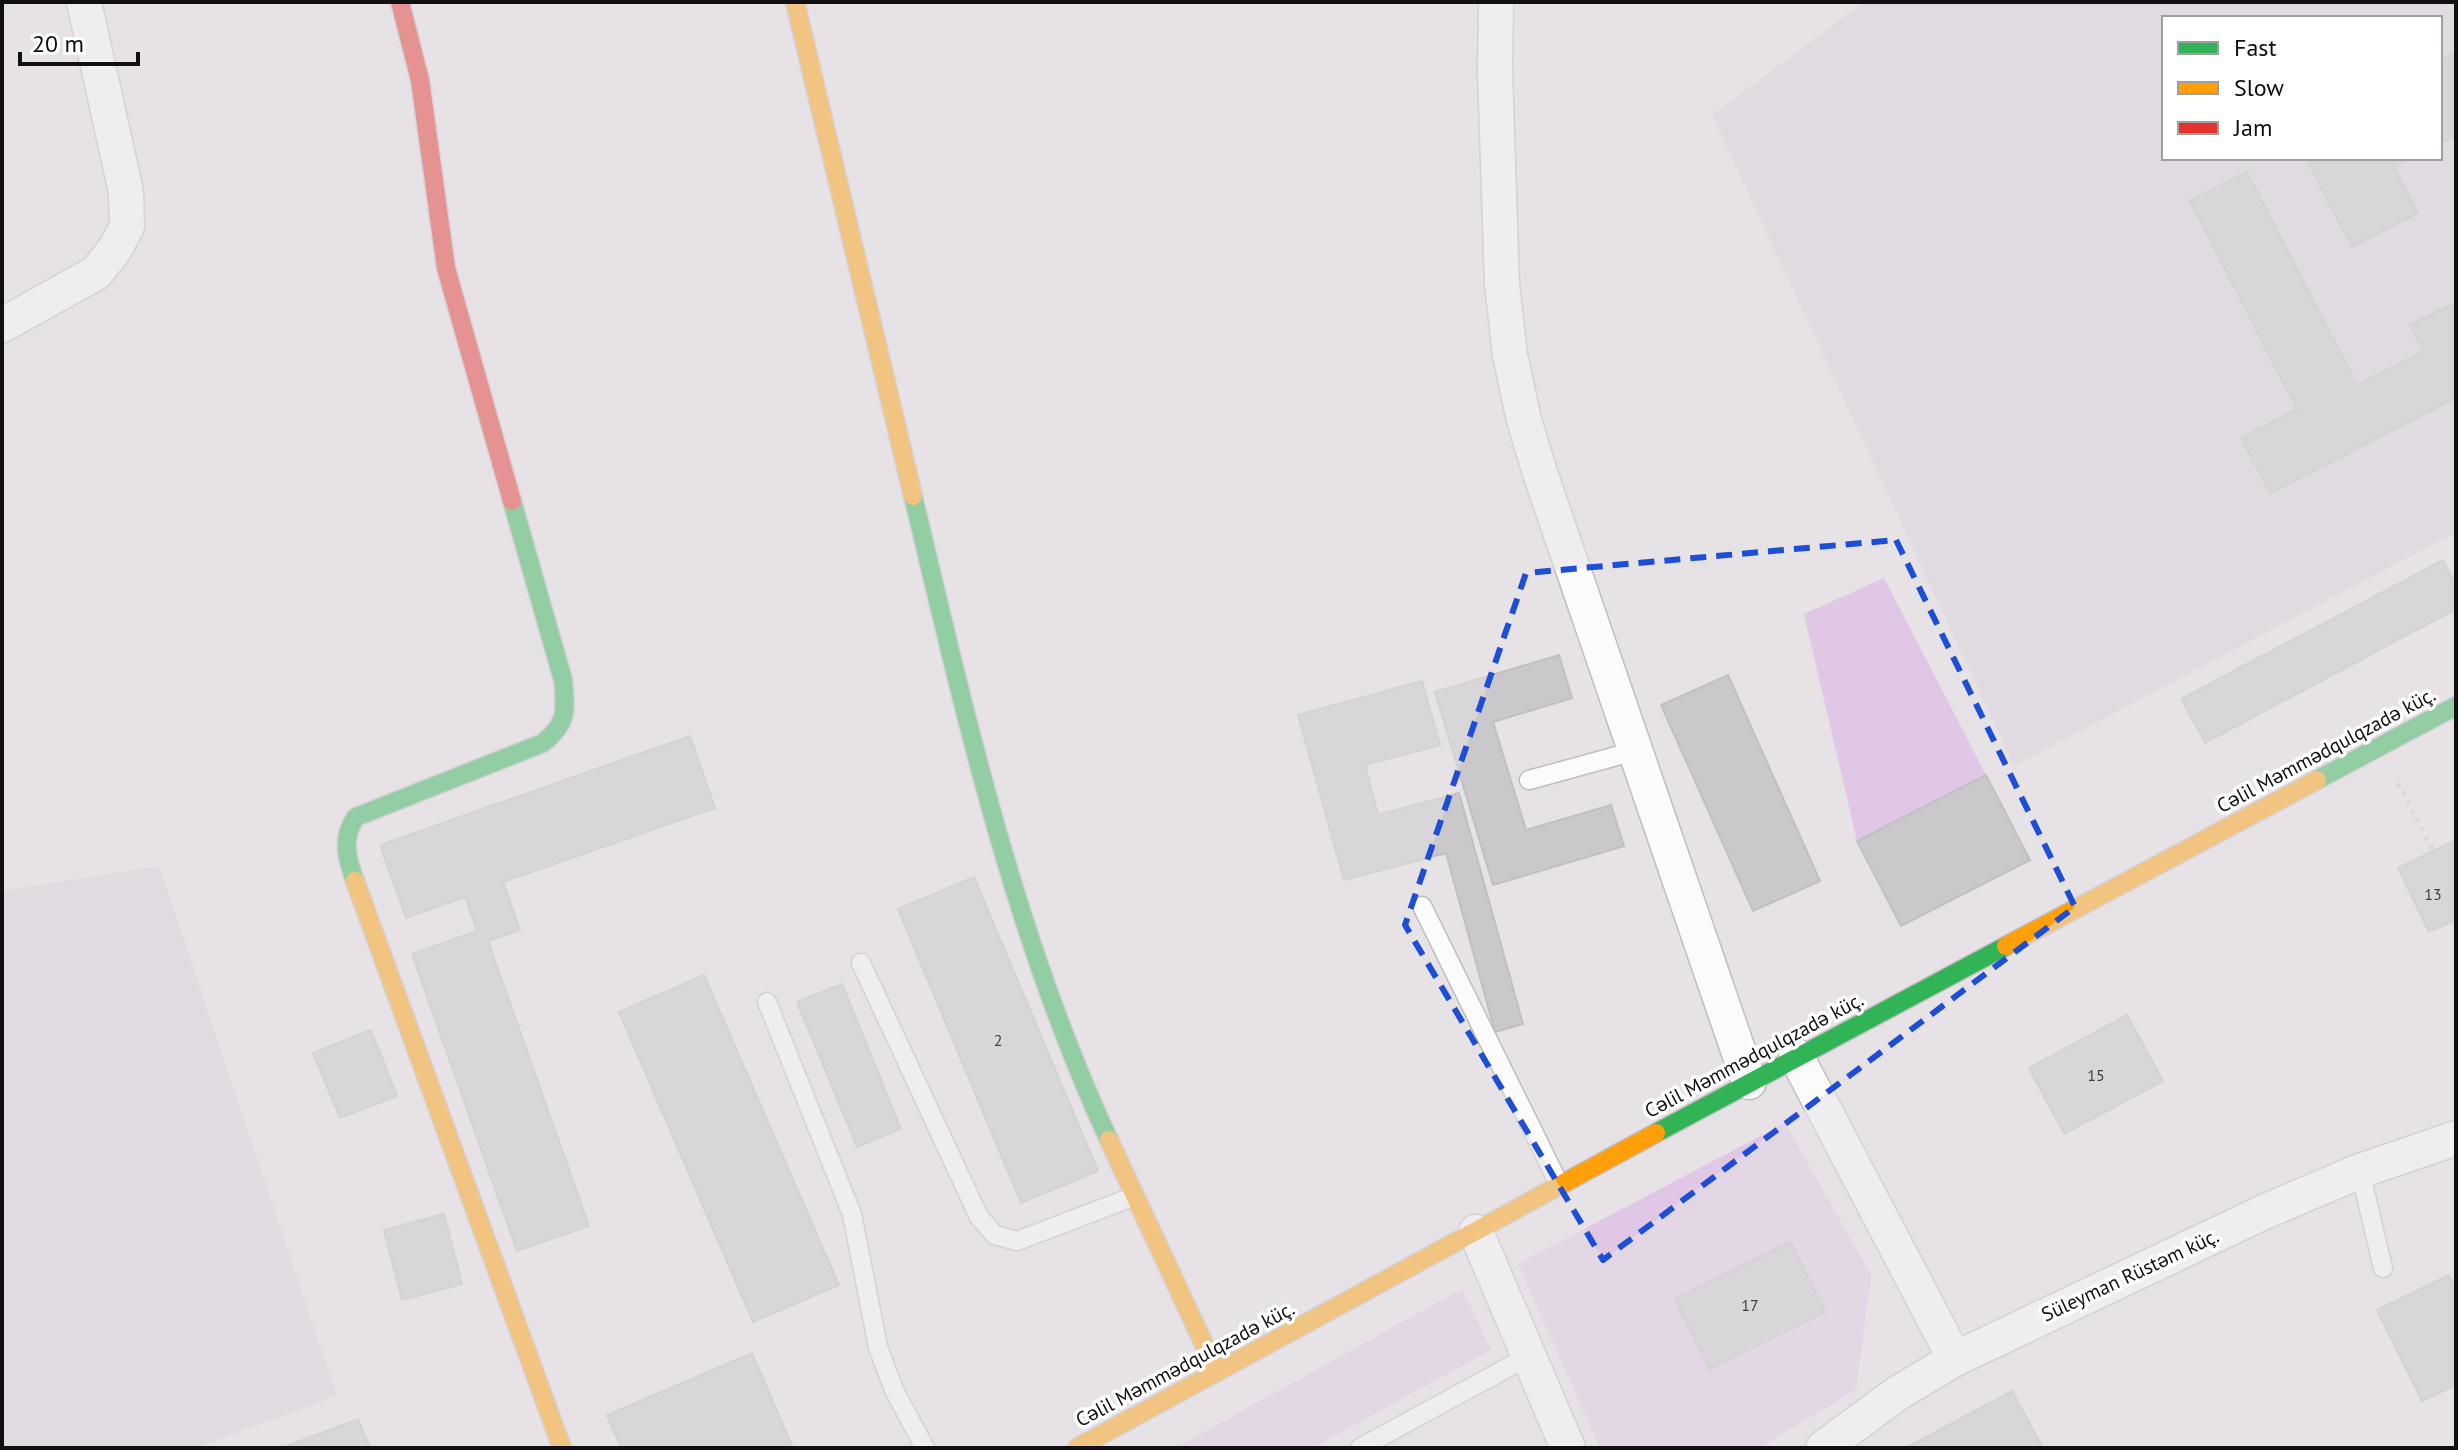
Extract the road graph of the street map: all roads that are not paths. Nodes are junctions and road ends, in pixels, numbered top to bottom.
1 (85, 2) edge
2 (400, 2) edge
3 (795, 2) edge
4 (1496, 2) edge
5 (2, 325) edge
6 (2456, 706) edge
7 (1635, 751) junction
8 (1529, 780) dead end
9 (1422, 906) dead end
10 (861, 963) dead end
11 (767, 1002) dead end
12 (1796, 1056) junction
13 (1749, 1082) junction
14 (2456, 1138) edge
15 (2360, 1171) junction
16 (1560, 1186) junction
17 (1135, 1196) junction
18 (1476, 1232) junction
19 (2383, 1268) dead end
20 (1529, 1356) junction
21 (1955, 1359) junction
22 (1217, 1372) junction
23 (562, 1448) edge
24 (925, 1448) edge
25 (1077, 1448) edge
26 (1360, 1448) edge
27 (1568, 1448) edge
28 (1823, 1448) edge

1 - 5 street
2 - 23 street
3 - 17 street
4 - 7 street
6 - 12 street, Cəlil Məmmədqulqzadə küç.
7 - 8 lane
7 - 13 street
9 - 16 lane
10 - 17 lane
11 - 24 lane
12 - 13 street, Cəlil Məmmədqulqzadə küç.
12 - 21 street
13 - 16 street, Cəlil Məmmədqulqzadə küç.
14 - 15 street, Süleyman Rüstəm küç.
15 - 19 lane
15 - 21 street, Süleyman Rüstəm küç.
16 - 18 street, Cəlil Məmmədqulqzadə küç.
17 - 22 street
18 - 20 street
18 - 22 street, Cəlil Məmmədqulqzadə küç.
20 - 26 lane
20 - 27 street
21 - 28 street, Süleyman Rüstəm küç.
22 - 25 street, Cəlil Məmmədqulqzadə küç.

